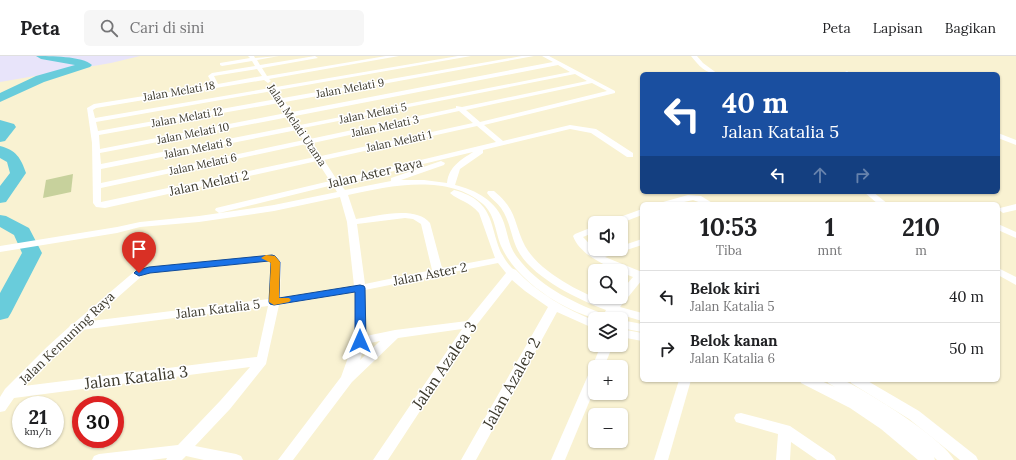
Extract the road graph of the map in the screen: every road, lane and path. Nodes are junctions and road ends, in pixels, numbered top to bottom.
1 (276, 56) edge
2 (395, 56) edge
3 (468, 56) edge
4 (531, 56) edge
5 (545, 56) edge
6 (694, 56) edge
7 (252, 58) edge
8 (316, 59) edge
9 (559, 63) junction
10 (222, 64) dead end
11 (406, 66) junction
12 (259, 67) junction
13 (577, 72) junction
14 (712, 72) edge
15 (418, 75) junction
16 (265, 77) junction
17 (594, 81) junction
18 (216, 85) junction
19 (434, 88) junction
20 (273, 89) junction
21 (447, 98) junction
22 (281, 100) junction
23 (461, 110) junction
24 (290, 115) junction
25 (93, 120) junction
26 (479, 124) junction
27 (299, 128) junction
28 (94, 134) junction
29 (1000, 136) edge
30 (308, 142) junction
31 (1016, 142) edge
32 (502, 143) junction
33 (487, 147) junction
34 (96, 152) junction
35 (630, 155) dead end
36 (319, 159) junction
37 (97, 168) junction
38 (335, 182) junction
39 (381, 185) junction
40 (97, 186) junction
41 (451, 186) junction
42 (871, 194) edge
43 (343, 197) junction
44 (484, 200) junction
45 (673, 202) edge
46 (707, 202) edge
47 (881, 202) edge
48 (1016, 207) edge
49 (1003, 210) dead end
50 (640, 213) edge
51 (628, 217) edge
52 (180, 220) junction
53 (352, 222) junction
54 (1000, 228) edge
55 (119, 229) junction
56 (588, 232) edge
57 (1016, 235) edge
58 (640, 243) edge
59 (628, 246) edge
60 (4, 248) edge
61 (588, 249) edge
62 (525, 254) junction
63 (599, 256) edge
64 (513, 257) junction
65 (596, 257) joint
66 (500, 260) junction
67 (438, 272) junction
68 (512, 272) junction
69 (1000, 272) edge
70 (640, 276) edge
71 (640, 277) edge
72 (1016, 282) edge
73 (360, 288) junction
74 (274, 302) junction
75 (554, 306) junction
76 (588, 312) edge
77 (603, 312) edge
78 (611, 312) edge
79 (628, 317) edge
80 (640, 317) edge
81 (588, 322) edge
82 (471, 324) junction
83 (628, 325) edge
84 (75, 327) junction
85 (640, 328) edge
86 (395, 334) junction
87 (628, 334) edge
88 (640, 337) edge
89 (360, 341) junction
90 (262, 361) junction
91 (347, 379) junction
92 (684, 382) edge
93 (829, 382) edge
94 (859, 382) edge
95 (588, 389) edge
96 (10, 393) junction
97 (0, 407) edge
98 (741, 418) dead end
99 (785, 430) junction
100 (184, 450) junction
101 (99, 460) edge
102 (173, 460) edge
103 (236, 460) edge
104 (285, 460) edge
105 (380, 460) edge
106 (468, 460) edge
107 (558, 460) edge
108 (661, 460) edge
109 (783, 460) edge
110 (829, 460) edge
111 (928, 460) edge
112 (947, 460) edge
113 (971, 460) edge

1 - 7 street
2 - 11 street
2 - 16 street, Jalan Melati 18
3 - 11 street
4 - 15 street, Jalan Melati 9
5 - 9 street
6 - 14 street
7 - 10 street
7 - 12 street, Jalan Melati Utama
8 - 12 street
9 - 13 street
9 - 19 street, Jalan Melati 10
11 - 15 street
11 - 20 street
12 - 16 street, Jalan Melati Utama
12 - 18 street
13 - 17 street
13 - 21 street, Jalan Melati 5
15 - 19 street
15 - 22 street, Jalan Melati 9
16 - 18 street, Jalan Melati 18
16 - 20 street, Jalan Melati Utama
17 - 23 street, Jalan Melati 3
17 - 26 street, Jalan Melati 1
18 - 25 street, Jalan Melati 18
19 - 21 street
19 - 24 street, Jalan Melati 10
20 - 22 street, Jalan Melati Utama
20 - 25 street
21 - 23 street
21 - 27 street, Jalan Melati 5
22 - 24 street, Jalan Melati Utama
22 - 28 street, Jalan Melati 12
23 - 26 street
23 - 30 street, Jalan Melati 3
24 - 27 street, Jalan Melati Utama
24 - 34 street, Jalan Melati 10
25 - 28 street
26 - 32 street
26 - 36 street, Jalan Melati 1
27 - 30 street, Jalan Melati Utama
27 - 37 street, Jalan Melati 8
28 - 34 street
29 - 31 street
30 - 36 street, Jalan Melati Utama
30 - 40 street, Jalan Melati 6
32 - 33 street, Jalan Aster Raya
32 - 35 street, Jalan Aster Raya
33 - 38 street, Jalan Aster Raya
33 - 39 street
33 - 41 street
34 - 37 street
36 - 38 street, Jalan Melati Utama
36 - 40 street, Jalan Melati 2
37 - 40 street
38 - 43 street, Jalan Melati Utama
38 - 52 street, Jalan Aster Raya
39 - 41 street
39 - 43 street
41 - 44 street
42 - 47 street
43 - 52 street, Jalan Aster Raya
43 - 53 street, Jalan Melati Utama
43 - 55 street, Jalan Aster Raya
43 - 66 street
44 - 62 street
44 - 64 street
45 - 46 street
48 - 49 street
50 - 51 street
52 - 55 street, Jalan Aster Raya
53 - 67 street
53 - 73 street, Jalan Melati Utama
54 - 57 street
55 - 60 street
56 - 61 street
58 - 59 street
62 - 64 street
62 - 77 street
63 - 65 street
64 - 76 street
65 - 70 street
66 - 67 street, Jalan Aster 2
66 - 68 street
67 - 73 street, Jalan Aster 2
68 - 75 street
68 - 82 street, Jalan Azalea 3
69 - 72 street
71 - 78 street
73 - 74 street, Jalan Katalia 5
73 - 89 street, Jalan Melati Utama
74 - 84 street, Jalan Katalia 5
74 - 84 street, Jalan Kemuning Raya
74 - 90 street
75 - 81 street
75 - 106 street, Jalan Azalea 2
79 - 80 street
82 - 86 street
82 - 105 street, Jalan Azalea 3
83 - 85 street
84 - 96 street, Jalan Kemuning Raya
86 - 89 street
86 - 91 street
87 - 88 street
89 - 91 street, Jalan Melati Utama
90 - 96 street, Jalan Katalia 3
90 - 100 street
91 - 104 street
92 - 108 street
93 - 111 street
93 - 112 street
94 - 113 street
95 - 107 street
96 - 97 street, Jalan Kemuning Raya
98 - 99 street
99 - 109 street
99 - 110 street
100 - 101 street
100 - 102 street
100 - 103 street

